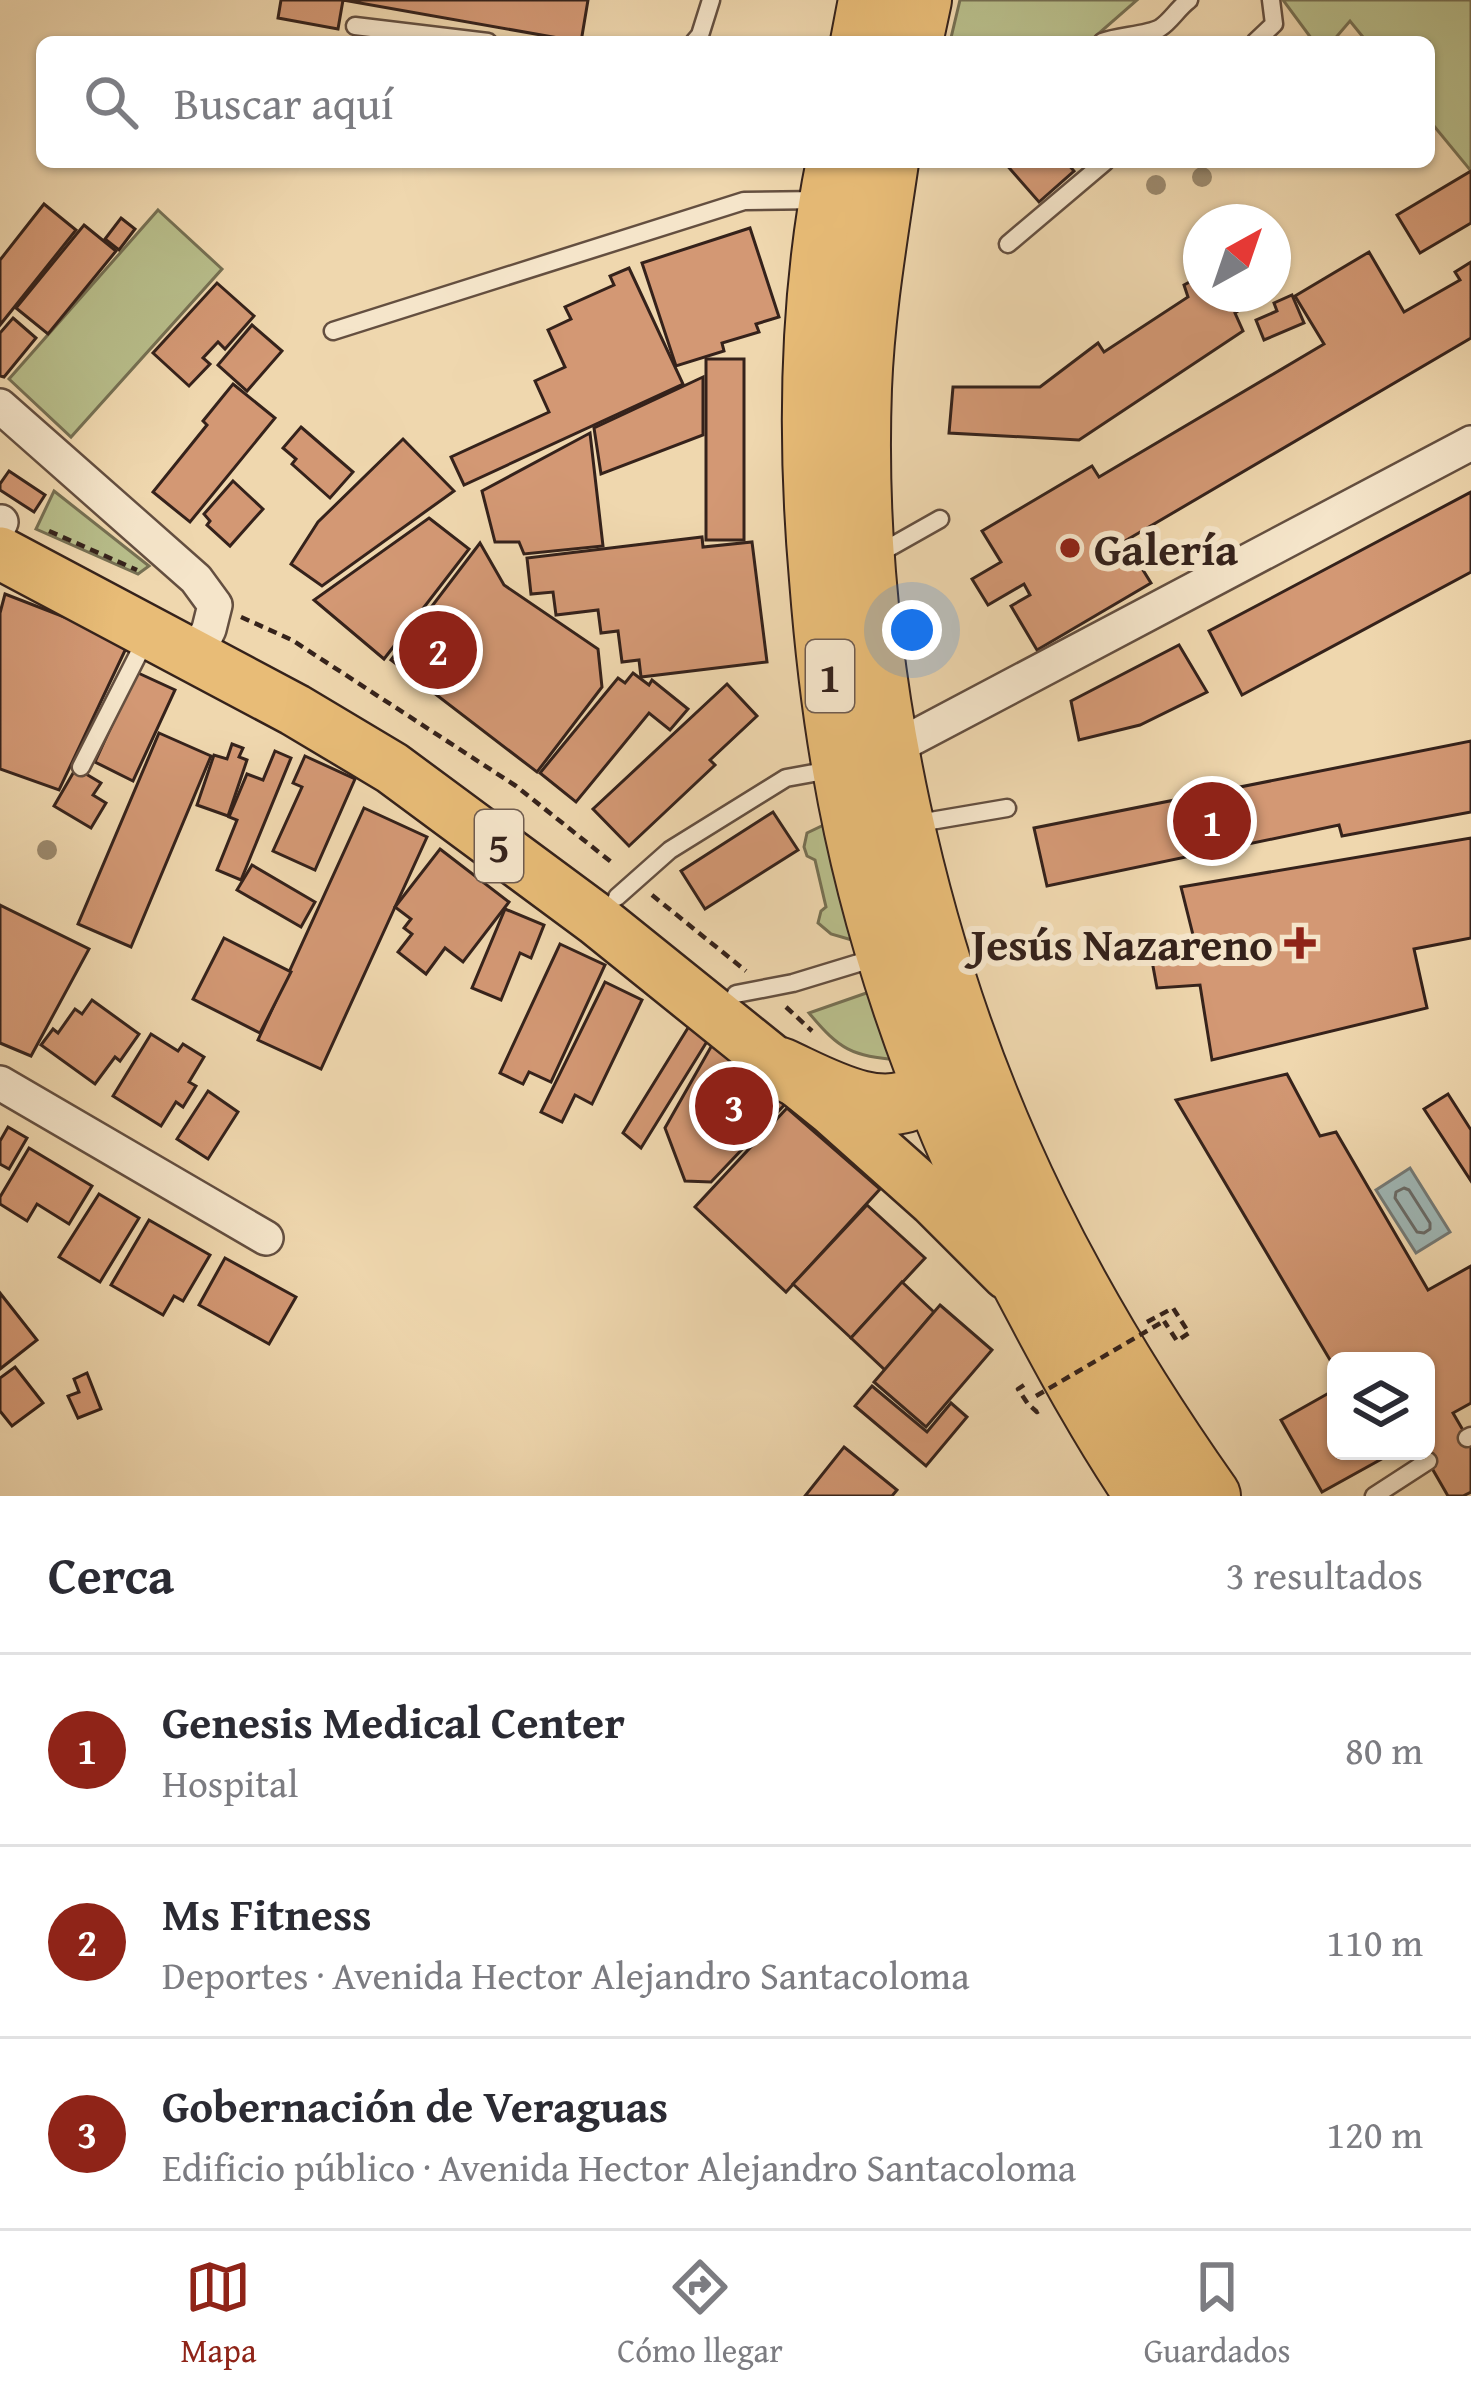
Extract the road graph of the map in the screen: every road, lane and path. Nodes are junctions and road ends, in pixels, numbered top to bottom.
1 (711, 0) edge
2 (869, 0) edge
3 (921, 0) edge
4 (1189, 0) edge
5 (1271, 0) edge
6 (355, 26) dead end
7 (1129, 34) junction
8 (438, 36) edge
9 (699, 36) edge
10 (862, 36) edge
11 (913, 36) edge
12 (1122, 36) edge
13 (1135, 36) edge
14 (1261, 36) edge
15 (885, 168) edge
16 (1087, 170) edge
17 (843, 242) edge
18 (1008, 244) dead end
19 (333, 331) dead end
20 (0, 406) edge
21 (1471, 442) edge
22 (940, 519) dead end
23 (8, 530) edge
24 (866, 560) junction
25 (144, 573) dead end
26 (206, 630) junction
27 (149, 633) junction
28 (865, 758) junction
29 (81, 767) dead end
30 (1007, 808) dead end
31 (904, 825) junction
32 (626, 889) junction
33 (908, 936) junction
34 (751, 991) junction
35 (797, 1050) junction
36 (0, 1083) edge
37 (933, 1087) junction
38 (266, 1238) dead end
39 (1040, 1281) junction
40 (1155, 1337) dead end
41 (1028, 1404) dead end
42 (1151, 1411) junction
43 (1428, 1462) dead end
44 (1146, 1496) edge
45 (1172, 1496) edge
46 (1210, 1496) edge
47 (1374, 1496) edge

1 - 9 lane
2 - 10 highway
3 - 11 highway
4 - 7 lane
5 - 14 lane
6 - 8 lane
7 - 12 lane
7 - 13 lane
15 - 17 highway, 1
16 - 18 lane
17 - 19 lane
17 - 24 highway, 1
17 - 28 highway, 1
20 - 26 street
21 - 28 street
22 - 24 lane
23 - 25 path
23 - 26 main road, 5
23 - 27 main road, 5
24 - 28 highway, 1
26 - 27 main road, 5
26 - 32 main road, 5
26 - 32 path
26 - 35 main road, 5
27 - 29 lane
28 - 31 highway, 1
28 - 32 lane
28 - 33 highway, 1
30 - 31 lane
31 - 33 highway, 1
32 - 34 main road, 5
32 - 34 path
33 - 34 lane
33 - 37 highway
33 - 39 highway, 1
34 - 35 path
34 - 37 main road, 5
35 - 37 highway
35 - 39 main road, 5
36 - 38 street
37 - 39 highway, 1
37 - 39 highway
39 - 42 highway, 1
39 - 42 highway
39 - 44 highway, 1
40 - 41 path, bridge
42 - 45 highway
42 - 46 highway, 1
43 - 47 lane

